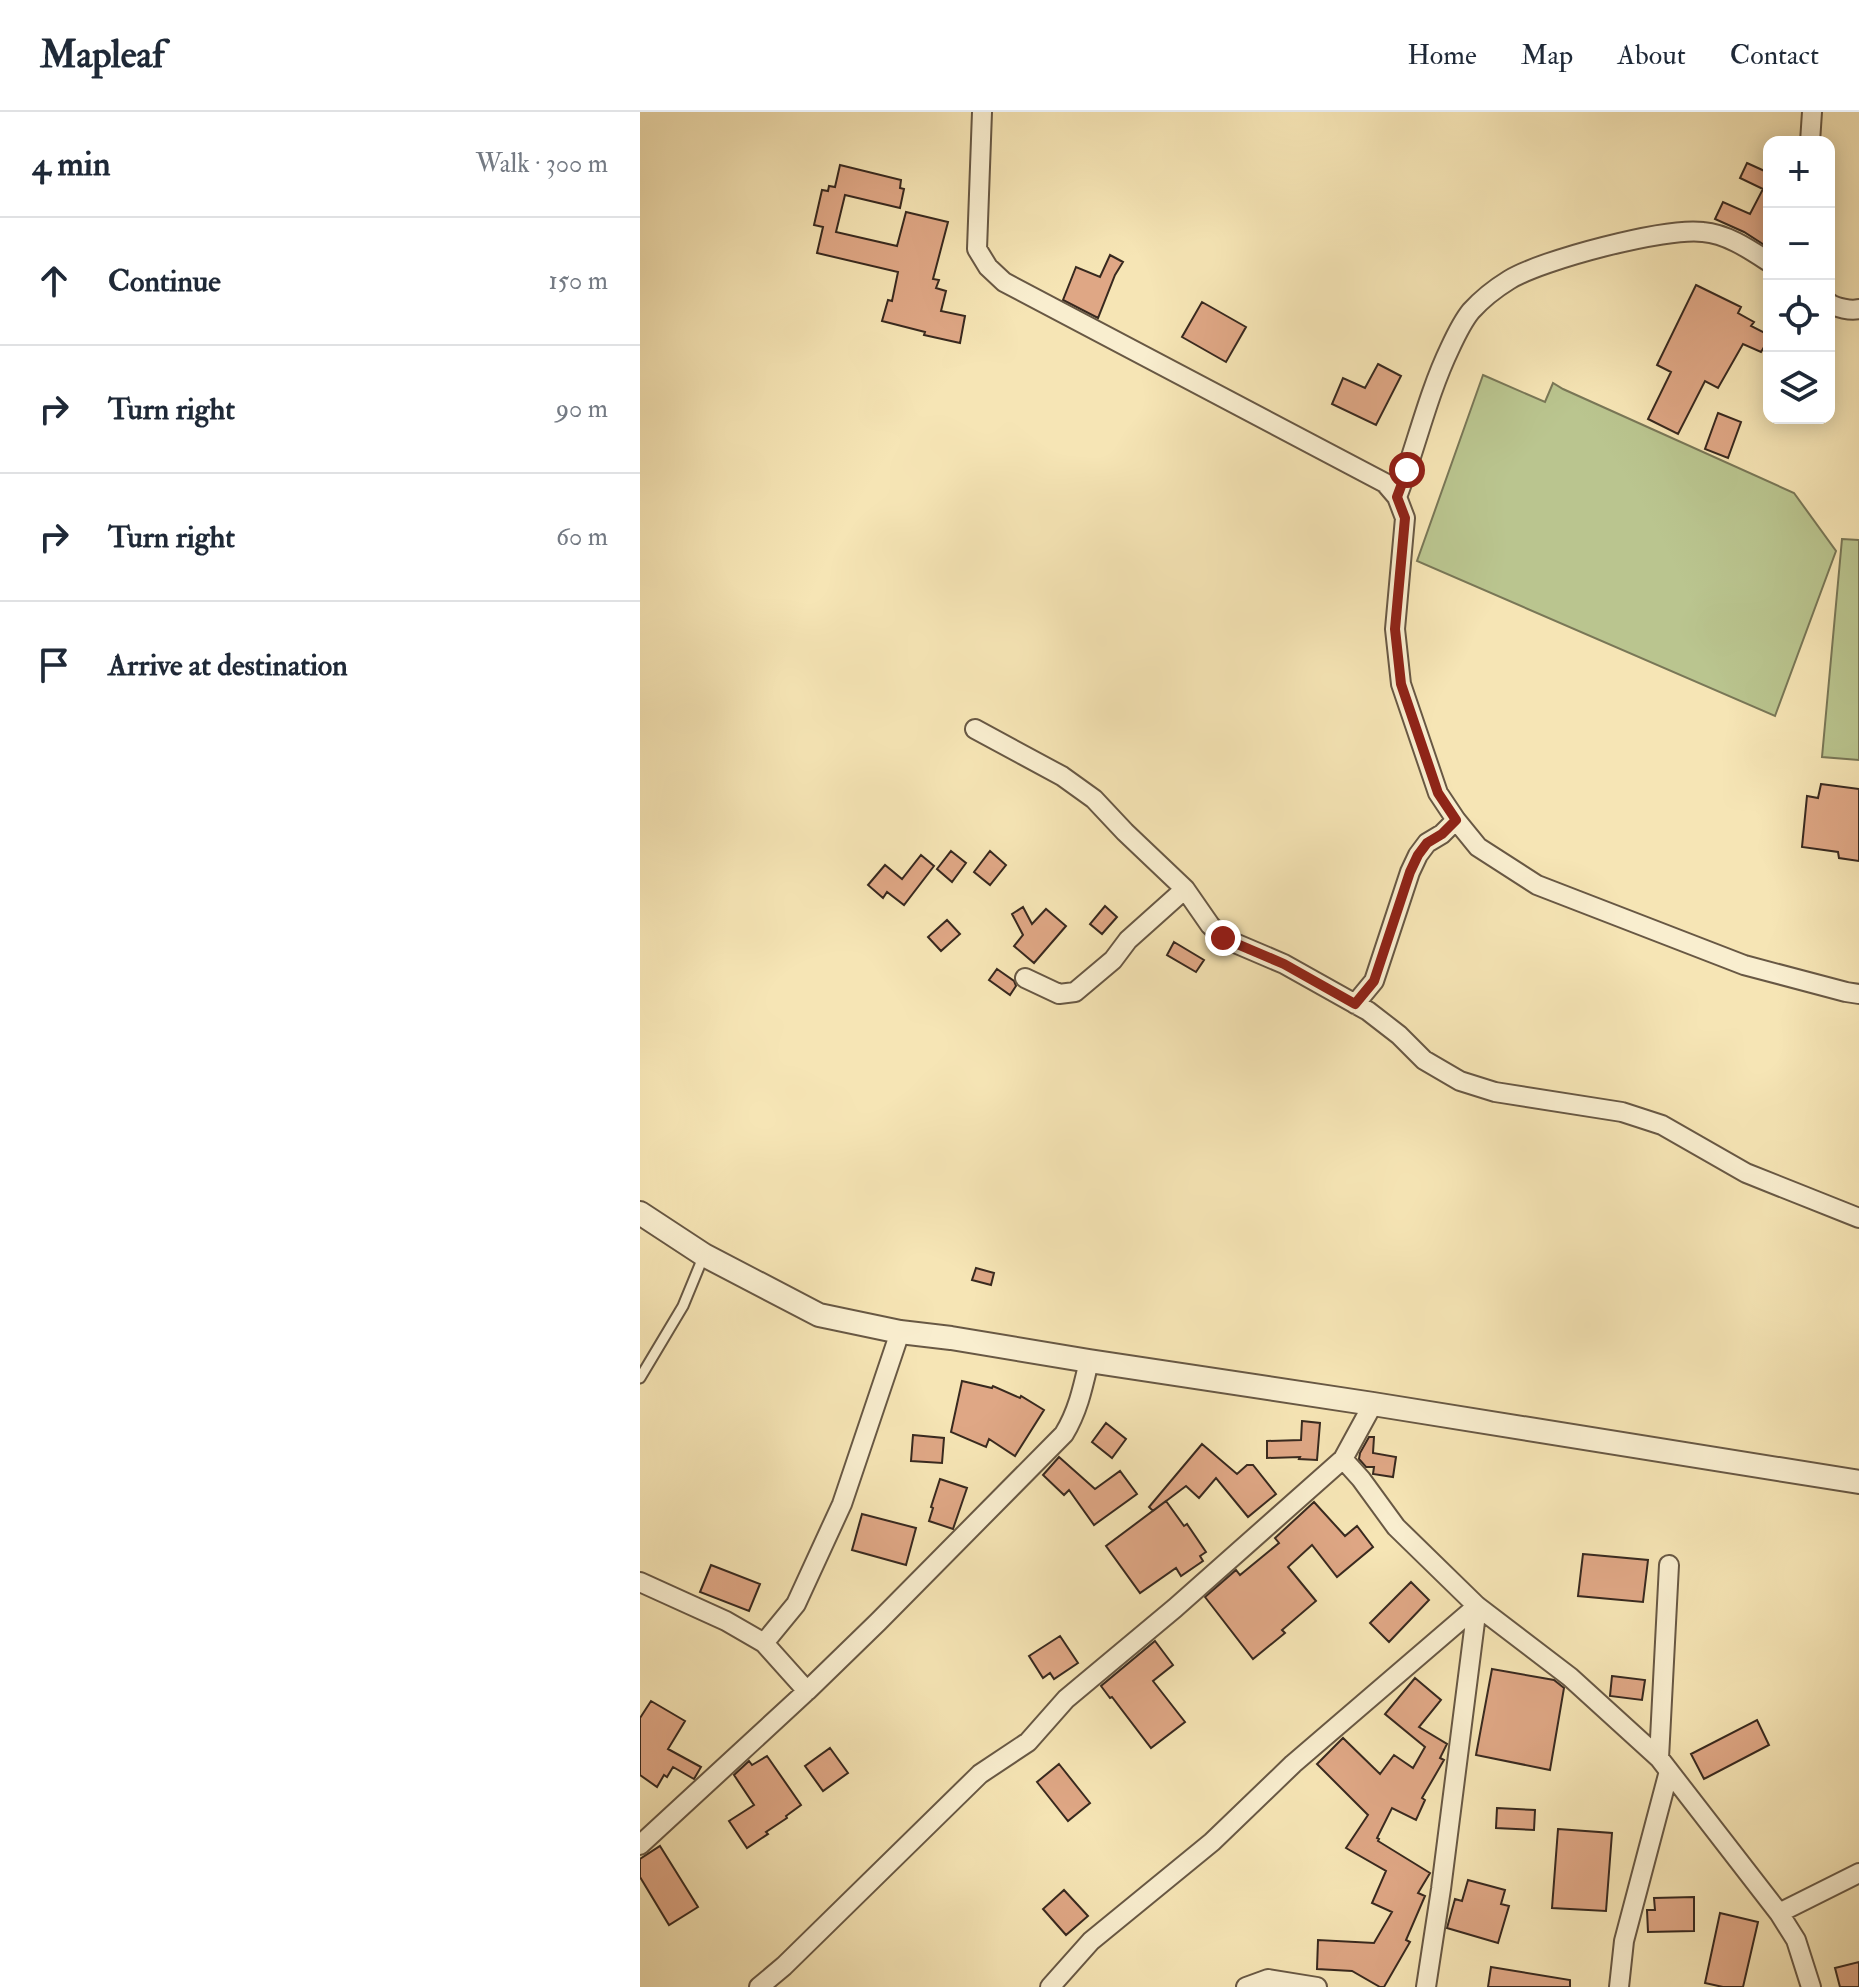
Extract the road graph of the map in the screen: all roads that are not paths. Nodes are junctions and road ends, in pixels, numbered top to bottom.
1 (982, 112) edge
2 (1812, 112) edge
3 (1810, 136) edge
4 (1763, 258) edge
5 (1835, 306) edge
6 (1859, 309) edge
7 (1397, 497) junction
8 (975, 729) dead end
9 (1456, 820) junction
10 (1185, 889) junction
11 (1025, 978) dead end
12 (1859, 994) edge
13 (1355, 1004) junction
14 (640, 1213) edge
15 (1859, 1218) edge
16 (704, 1255) junction
17 (900, 1332) junction
18 (1089, 1361) junction
19 (640, 1378) edge
20 (1373, 1404) junction
21 (1343, 1459) junction
22 (1859, 1482) edge
23 (1669, 1565) dead end
24 (640, 1582) edge
25 (1477, 1606) junction
26 (764, 1643) junction
27 (807, 1691) junction
28 (1664, 1765) junction
29 (640, 1845) edge
30 (1859, 1873) edge
31 (1779, 1913) junction
32 (759, 1987) edge
33 (1050, 1987) edge
34 (1246, 1987) edge
35 (1317, 1987) edge
36 (1426, 1987) edge
37 (1619, 1987) edge
38 (1811, 1987) edge

1 - 7 street
2 - 3 street
4 - 7 street
5 - 6 street
7 - 9 street
8 - 10 street
9 - 12 street
9 - 13 street
10 - 11 street
10 - 13 street
13 - 15 street
14 - 16 street
16 - 17 street
16 - 19 lane
17 - 18 street
17 - 26 street
18 - 20 street
18 - 27 street
20 - 21 street
20 - 22 street
21 - 25 street
21 - 32 street
23 - 28 street
24 - 26 street
25 - 28 street
25 - 33 street
25 - 36 street
26 - 27 street
27 - 29 street
28 - 31 street
28 - 37 street
30 - 31 street
31 - 38 street
34 - 35 street

